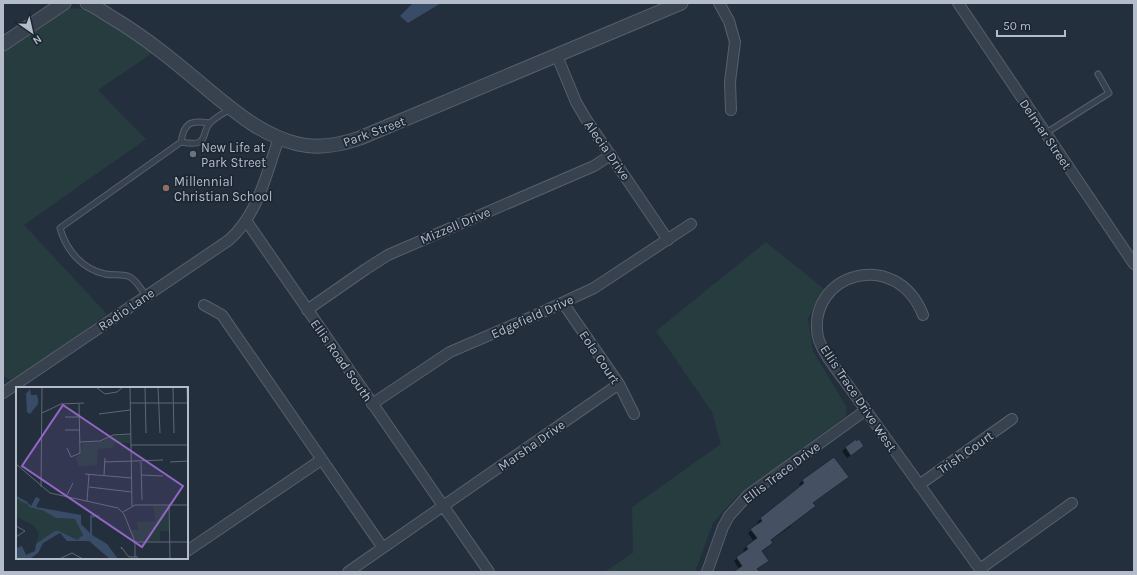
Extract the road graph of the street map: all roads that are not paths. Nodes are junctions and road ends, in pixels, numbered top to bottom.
1 (64, 3) edge
2 (87, 3) edge
3 (681, 3) edge
4 (719, 3) edge
5 (958, 3) edge
6 (3, 44) edge
7 (557, 56) junction
8 (1098, 74) dead end
9 (230, 108) junction
10 (731, 110) dead end
11 (209, 123) junction
12 (1046, 133) junction
13 (279, 138) junction
14 (181, 142) junction
15 (611, 155) junction
16 (247, 222) junction
17 (691, 224) dead end
18 (668, 240) junction
19 (1134, 264) edge
20 (146, 296) junction
21 (563, 303) junction
22 (204, 305) dead end
23 (307, 310) junction
24 (923, 315) dead end
25 (619, 384) junction
26 (5, 388) edge
27 (372, 404) junction
28 (866, 410) junction
29 (634, 414) dead end
30 (1012, 419) dead end
31 (321, 460) junction
32 (919, 485) junction
33 (1072, 503) dead end
34 (443, 506) junction
35 (383, 548) junction
36 (188, 550) edge
37 (981, 570) edge
38 (348, 572) edge
39 (489, 572) edge
40 (707, 572) edge

1 - 6 street
2 - 9 street, Park Street
3 - 7 street, Park Street
4 - 10 street
5 - 12 street, Delmar Street
7 - 13 street, Park Street
7 - 15 street, Alecia Drive
8 - 12 lane
9 - 11 lane
9 - 13 street, Park Street
11 - 14 lane
11 - 14 lane
12 - 19 street, Delmar Street
13 - 16 street
14 - 20 lane
15 - 18 street, Alecia Drive
15 - 23 street, Mizzell Drive
16 - 20 street, Radio Lane
16 - 23 street, Ellis Road South
17 - 18 street, Edgefield Drive
18 - 21 street, Edgefield Drive
20 - 26 street, Radio Lane
21 - 25 street, Eola Court
21 - 27 street, Edgefield Drive
22 - 31 street
23 - 27 street, Ellis Road South
24 - 28 street, Ellis Trace Drive West
25 - 29 street, Eola Court
25 - 34 street, Marsha Drive
27 - 34 street, Ellis Road South
28 - 32 street, Ellis Trace Drive West
28 - 40 street, Ellis Trace Drive
30 - 32 street, Trish Court
31 - 35 street
31 - 36 street
32 - 37 street, Ellis Trace Drive West
33 - 37 street
34 - 35 street, Marsha Drive
34 - 39 street, Ellis Road South
35 - 38 street, Marsha Drive

